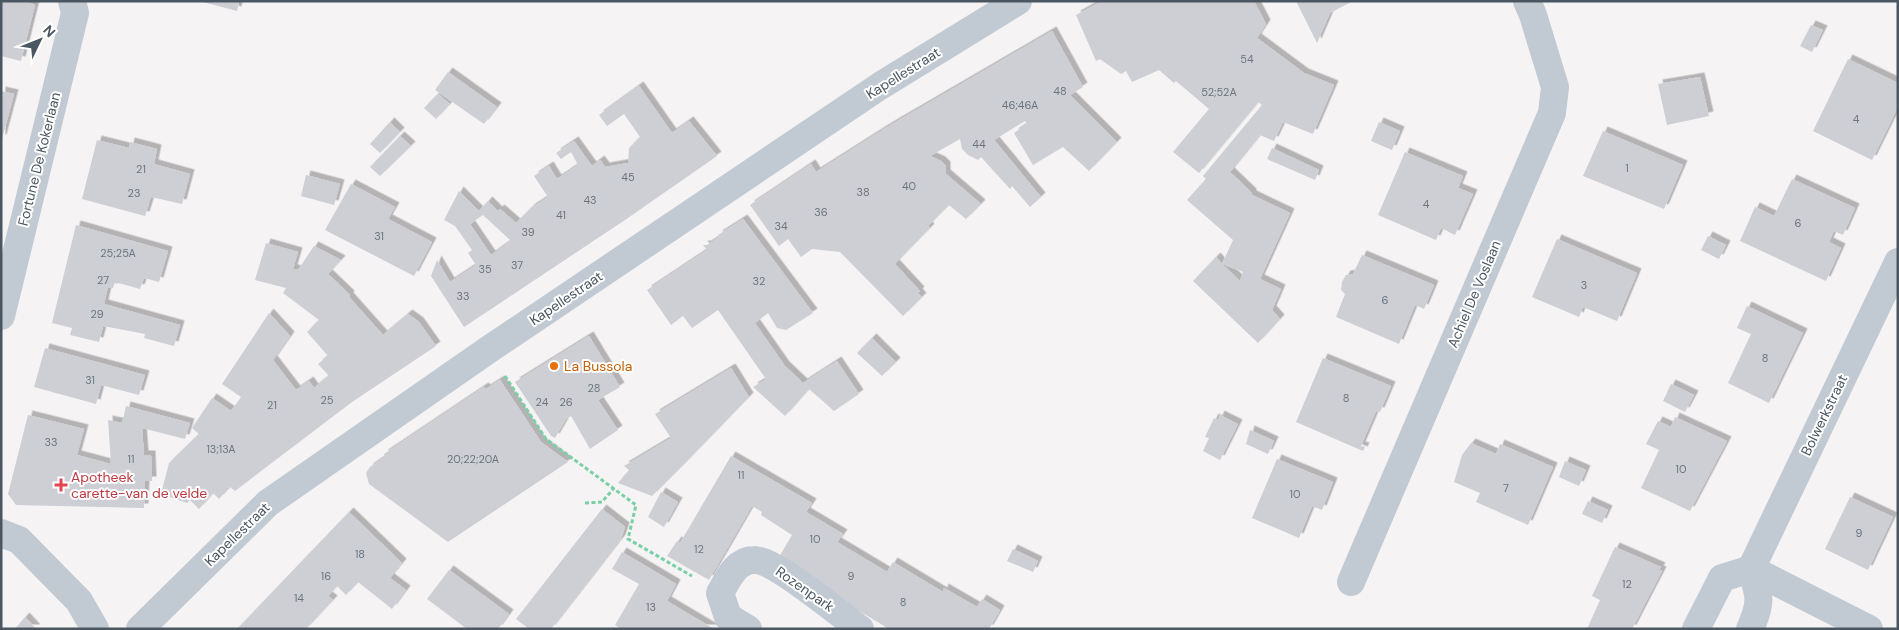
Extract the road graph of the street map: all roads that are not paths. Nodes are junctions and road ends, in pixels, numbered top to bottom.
1 (72, 1) edge
2 (1018, 1) edge
3 (1527, 1) edge
4 (1898, 262) edge
5 (1, 316) edge
6 (1, 533) edge
7 (1751, 569) junction
8 (1351, 582) dead end
9 (95, 629) edge
10 (140, 629) edge
11 (748, 629) edge
12 (860, 629) edge
13 (1696, 629) edge
14 (1750, 629) edge
15 (1869, 629) edge

1 - 5 street, Fortune De Kokerlaan
2 - 10 street, Kapellestraat
3 - 8 street, Achiel De Voslaan
4 - 7 street, Bolwerkstraat
6 - 9 street
7 - 13 street
7 - 14 street
7 - 15 street
11 - 12 street, Rozenpark

